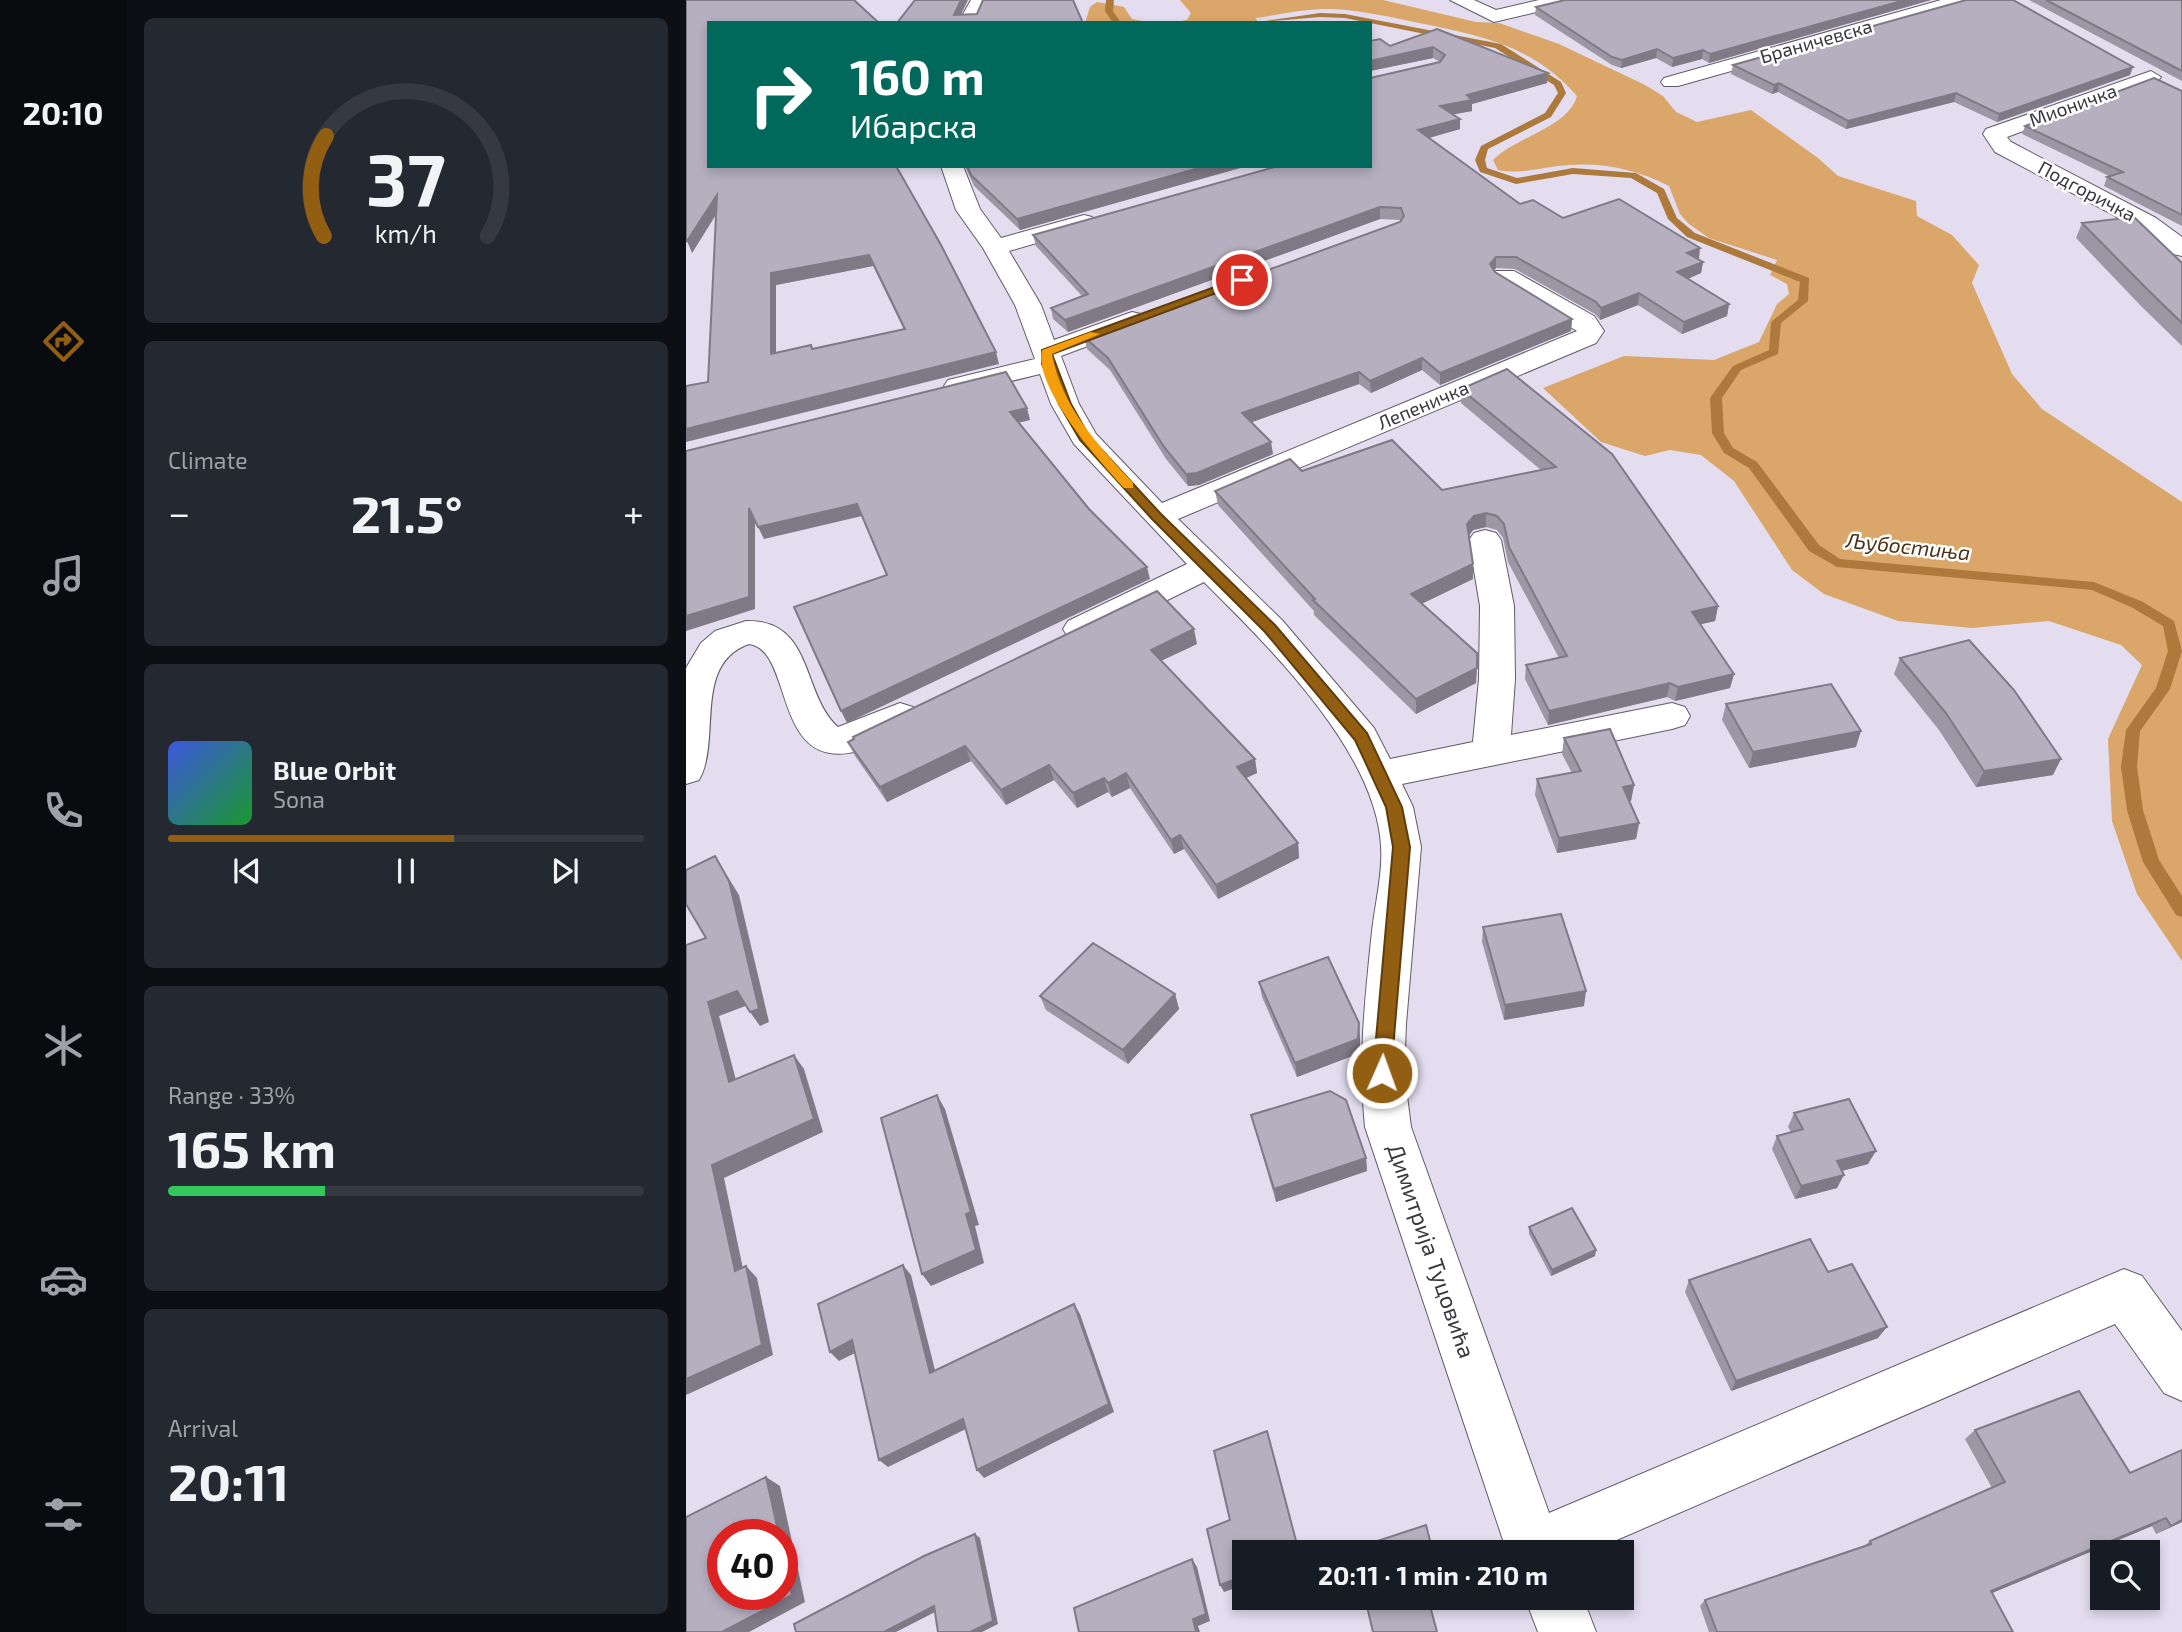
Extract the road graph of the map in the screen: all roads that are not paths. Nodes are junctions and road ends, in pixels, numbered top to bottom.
1 (981, 0) edge
2 (1459, 0) edge
3 (1563, 0) edge
4 (1962, 0) edge
5 (968, 21) edge
6 (2170, 62) edge
7 (2137, 69) junction
8 (1671, 82) dead end
9 (2172, 87) edge
10 (1994, 134) joint
11 (960, 168) edge
12 (1100, 218) edge
13 (995, 247) junction
14 (2182, 248) edge
15 (1505, 276) edge
16 (1161, 310) edge
17 (1047, 358) junction
18 (927, 394) edge
19 (1157, 516) junction
20 (1485, 540) dead end
21 (1207, 567) junction
22 (1048, 644) edge
23 (926, 703) edge
24 (1672, 716) dead end
25 (1491, 752) junction
26 (686, 770) edge
27 (1378, 775) junction
28 (2182, 1375) edge
29 (1532, 1540) edge
30 (1597, 1540) edge
31 (1558, 1610) edge
32 (1567, 1632) edge

1 - 5 street
2 - 3 street
4 - 8 street, Браничевска
6 - 7 street, Мионичка
7 - 9 street
7 - 10 street, Мионичка
10 - 14 street, Подгоричка
11 - 13 street, Димитрија Туцовића
12 - 13 street
13 - 17 street, Димитрија Туцовића
15 - 19 street, Лепеничка
16 - 17 street
17 - 18 street
17 - 19 street, Димитрија Туцовића
19 - 21 street, Димитрија Туцовића
20 - 25 street
21 - 22 street
21 - 27 street, Димитрија Туцовића
23 - 26 street
24 - 25 street
25 - 27 street
27 - 29 street, Димитрија Туцовића
28 - 30 street
31 - 32 street, Димитрија Туцовића

